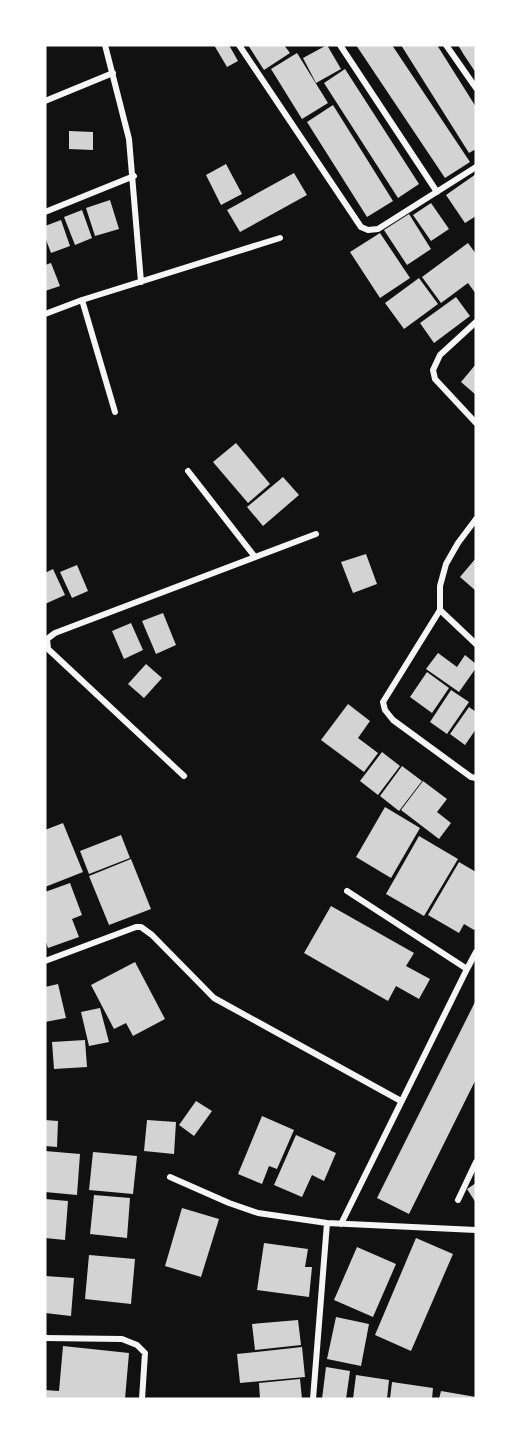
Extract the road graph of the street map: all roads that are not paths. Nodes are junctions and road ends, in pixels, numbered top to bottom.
1 (105, 45) edge
2 (239, 45) edge
3 (340, 45) edge
4 (446, 45) edge
5 (113, 73) junction
6 (476, 88) edge
7 (45, 101) edge
8 (476, 167) edge
9 (134, 176) junction
10 (437, 192) junction
11 (45, 212) edge
12 (280, 238) dead end
13 (141, 282) junction
14 (82, 300) junction
15 (45, 314) edge
16 (476, 322) edge
17 (115, 412) dead end
18 (476, 423) edge
19 (188, 471) dead end
20 (476, 519) edge
21 (316, 534) dead end
22 (255, 557) junction
23 (440, 610) junction
24 (476, 644) edge
25 (46, 650) edge
26 (184, 776) dead end
27 (476, 778) edge
28 (347, 891) dead end
29 (476, 952) edge
30 (45, 962) edge
31 (467, 969) junction
32 (401, 1101) junction
33 (476, 1162) edge
34 (170, 1177) dead end
35 (458, 1200) dead end
36 (327, 1223) junction
37 (341, 1224) junction
38 (476, 1230) edge
39 (45, 1338) edge
40 (142, 1399) edge
41 (313, 1399) edge

1 - 5 street
2 - 10 street
3 - 10 street
4 - 6 street
5 - 7 street
5 - 9 street
8 - 10 street
9 - 11 street
9 - 13 street
12 - 13 street
13 - 14 street
14 - 15 street
14 - 17 street
16 - 18 street
19 - 22 street
20 - 23 street
21 - 22 street
22 - 25 street
23 - 24 street
23 - 27 street
25 - 26 street
28 - 31 street
29 - 31 street
30 - 32 street
31 - 32 street
32 - 37 street
33 - 35 street
34 - 36 street
36 - 37 street
36 - 41 street
37 - 38 street
39 - 40 street

